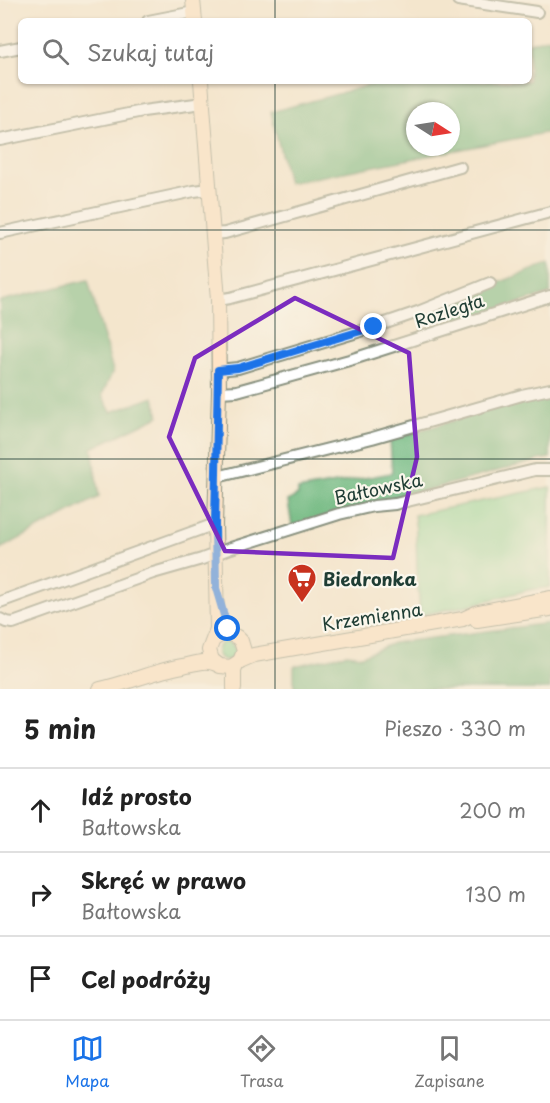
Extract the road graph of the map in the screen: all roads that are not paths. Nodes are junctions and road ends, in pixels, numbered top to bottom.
1 (458, 0) edge
2 (194, 11) edge
3 (537, 12) dead end
4 (162, 18) edge
5 (18, 48) edge
6 (0, 51) edge
7 (201, 84) edge
8 (203, 103) junction
9 (0, 140) edge
10 (460, 167) dead end
11 (210, 189) junction
12 (550, 212) edge
13 (0, 233) edge
14 (213, 234) junction
15 (490, 283) dead end
16 (550, 296) edge
17 (218, 300) junction
18 (218, 370) junction
19 (550, 389) edge
20 (219, 392) junction
21 (550, 470) edge
22 (217, 477) junction
23 (215, 524) junction
24 (216, 553) junction
25 (216, 588) junction
26 (550, 598) edge
27 (0, 602) edge
28 (550, 609) edge
29 (0, 619) edge
30 (463, 619) junction
31 (237, 637) junction
32 (212, 642) junction
33 (286, 648) junction
34 (238, 663) junction
35 (218, 665) junction
36 (168, 668) junction
37 (100, 689) edge
38 (227, 689) edge
39 (234, 689) edge

1 - 3 street
2 - 4 street
5 - 6 street
7 - 8 main road
8 - 9 street
8 - 11 main road
10 - 14 street
11 - 13 street
11 - 14 main road
12 - 17 street
14 - 17 main road
15 - 18 street
16 - 20 street, Rozległa
17 - 18 main road
18 - 20 main road
19 - 22 street
20 - 22 main road
21 - 24 street, Bałtowska
22 - 23 main road
23 - 24 main road
23 - 27 street
24 - 25 main road
24 - 29 street, Bałtowska
25 - 31 main road
25 - 32 main road
26 - 30 main road, Krzemienna
28 - 30 main road, Krzemienna
30 - 33 main road, Krzemienna
31 - 32 main road
31 - 33 main road, Krzemienna
31 - 34 main road
32 - 35 main road
32 - 36 main road
33 - 34 main road, Krzemienna
34 - 35 main road
34 - 39 main road
35 - 36 main road
35 - 38 main road
36 - 37 main road

